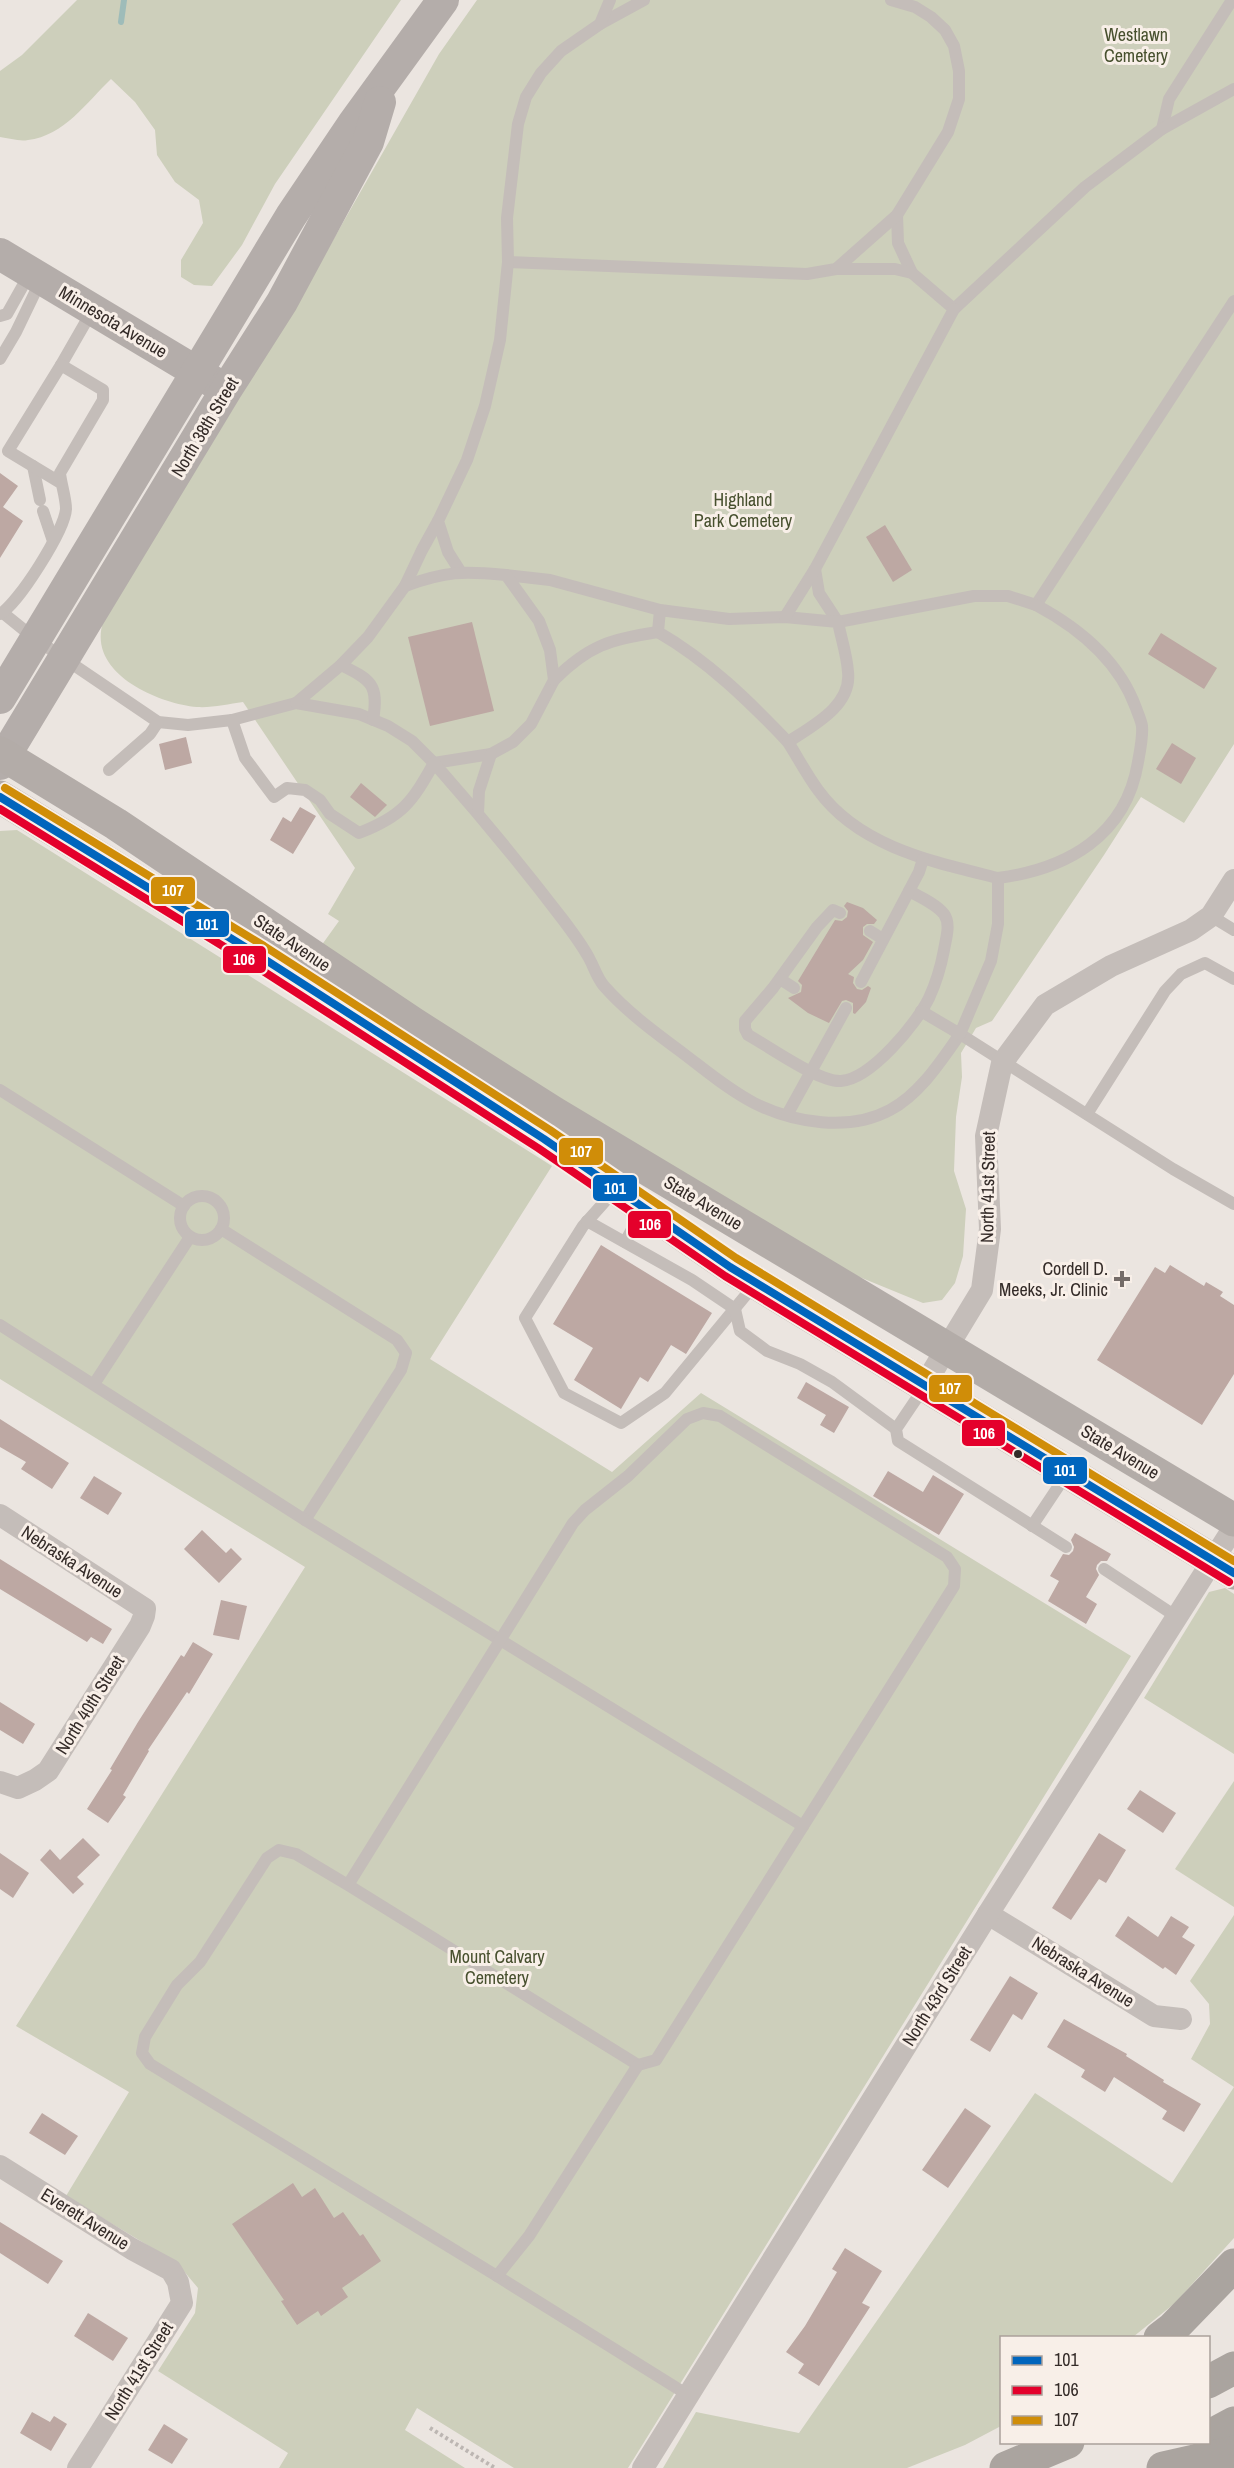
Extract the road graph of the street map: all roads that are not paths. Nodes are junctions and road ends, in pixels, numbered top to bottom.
1 (443, 0) edge
2 (610, 0) edge
3 (644, 0) edge
4 (891, 0) edge
5 (1232, 0) edge
6 (600, 24) junction
7 (387, 78) junction
8 (1234, 89) edge
9 (1161, 129) junction
10 (897, 214) junction
11 (0, 254) edge
12 (508, 262) junction
13 (836, 269) junction
14 (912, 273) junction
15 (36, 276) junction
16 (1234, 301) edge
17 (93, 309) junction
18 (954, 309) junction
19 (0, 316) edge
20 (0, 359) edge
21 (61, 365) junction
22 (196, 373) junction
23 (226, 390) junction
24 (33, 466) junction
25 (61, 483) junction
26 (438, 521) junction
27 (53, 541) junction
28 (815, 570) junction
29 (460, 571) junction
30 (506, 575) junction
31 (405, 585) junction
32 (1036, 605) junction
33 (660, 610) junction
34 (2, 614) edge
35 (785, 617) junction
36 (838, 622) junction
37 (658, 632) junction
38 (34, 638) junction
39 (65, 659) junction
40 (341, 665) junction
41 (554, 680) junction
42 (0, 698) edge
43 (296, 703) junction
44 (232, 720) junction
45 (373, 720) junction
46 (158, 722) junction
47 (788, 742) junction
48 (491, 754) junction
49 (2, 758) edge
50 (434, 763) junction
51 (109, 770) dead end
52 (0, 797) edge
53 (478, 813) junction
54 (923, 859) junction
55 (998, 878) junction
56 (1234, 880) edge
57 (909, 891) junction
58 (840, 913) dead end
59 (1211, 916) junction
60 (1234, 930) edge
61 (870, 931) dead end
62 (883, 939) junction
63 (780, 979) junction
64 (1234, 980) edge
65 (861, 982) dead end
66 (794, 988) dead end
67 (846, 1008) dead end
68 (921, 1011) junction
69 (960, 1034) junction
70 (1002, 1063) junction
71 (811, 1071) junction
72 (0, 1090) edge
73 (1088, 1114) junction
74 (787, 1115) junction
75 (616, 1189) junction
76 (1234, 1204) edge
77 (184, 1206) junction
78 (644, 1208) junction
79 (587, 1221) junction
80 (220, 1228) junction
81 (190, 1237) junction
82 (625, 1242) junction
83 (756, 1283) junction
84 (735, 1309) junction
85 (0, 1325) edge
86 (946, 1349) junction
87 (94, 1384) junction
88 (925, 1384) junction
89 (896, 1429) junction
90 (1068, 1472) junction
91 (0, 1515) edge
92 (305, 1520) junction
93 (1234, 1520) edge
94 (1032, 1526) junction
95 (1234, 1527) edge
96 (1066, 1547) dead end
97 (1224, 1567) edge
98 (1104, 1569) dead end
99 (145, 1609) joint
100 (1177, 1617) junction
101 (500, 1641) junction
102 (9, 1785) edge
103 (803, 1826) junction
104 (348, 1885) junction
105 (988, 1914) junction
106 (1181, 2019) dead end
107 (638, 2065) junction
108 (0, 2166) edge
109 (1234, 2265) edge
110 (171, 2270) joint
111 (497, 2276) junction
112 (1161, 2336) edge
113 (1234, 2368) edge
114 (1210, 2381) edge
115 (688, 2395) junction
116 (1234, 2423) edge
117 (1210, 2436) edge
118 (1019, 2444) edge
119 (1063, 2444) edge
120 (1194, 2444) edge
121 (1234, 2452) edge
122 (78, 2468) edge
123 (643, 2468) edge
124 (992, 2468) edge
125 (1006, 2468) edge
126 (1151, 2468) edge
127 (1163, 2468) edge

1 - 7 main road, North 38th Street
2 - 6 lane
3 - 6 lane
4 - 10 lane
5 - 9 lane
6 - 12 lane
7 - 22 main road, North 38th Street
7 - 23 main road, North 38th Street
8 - 9 lane
9 - 18 lane
10 - 13 lane
10 - 14 lane
11 - 15 main road, Minnesota Avenue
12 - 13 lane
12 - 26 lane
13 - 14 lane
14 - 18 lane
15 - 17 main road, Minnesota Avenue
15 - 19 lane
15 - 20 lane
16 - 32 lane
17 - 21 lane
17 - 22 main road, Minnesota Avenue
18 - 28 lane
21 - 24 lane
21 - 25 lane
22 - 23 main road, Minnesota Avenue
22 - 38 main road, North 38th Street
23 - 39 main road, North 38th Street
24 - 25 lane
24 - 27 lane
25 - 27 lane
26 - 29 lane
26 - 31 lane
27 - 34 lane
28 - 35 lane
28 - 36 lane
29 - 30 lane
29 - 31 lane
30 - 33 lane
30 - 41 lane
31 - 40 lane
32 - 36 lane
32 - 55 lane
33 - 35 lane
33 - 37 lane
34 - 38 lane
35 - 36 lane
36 - 47 lane
37 - 41 lane
37 - 47 lane
38 - 39 lane
38 - 42 main road, North 38th Street
39 - 46 lane
39 - 49 main road, North 38th Street
40 - 43 lane
40 - 45 lane
41 - 48 lane
43 - 44 lane
43 - 45 lane
44 - 46 lane
44 - 50 lane
45 - 50 lane
46 - 51 lane
47 - 54 lane
48 - 50 lane
48 - 53 lane
49 - 86 main road, State Avenue
50 - 53 lane
52 - 75 main road, State Avenue
53 - 74 lane
54 - 55 lane
54 - 57 lane
55 - 69 lane
56 - 59 street, North 41st Street
57 - 62 lane
57 - 68 lane
58 - 63 lane
59 - 60 lane
59 - 70 street, North 41st Street
61 - 62 lane
62 - 65 lane
63 - 66 lane
63 - 71 lane
64 - 73 lane
67 - 71 lane
68 - 69 lane
68 - 71 lane
69 - 70 lane
69 - 74 lane
70 - 73 lane
70 - 86 street, North 41st Street
71 - 74 lane
72 - 77 lane
73 - 76 lane
75 - 78 main road, State Avenue
75 - 79 lane
77 - 80 lane
77 - 81 lane
78 - 82 lane
78 - 83 main road, State Avenue
79 - 82 lane
79 - 84 lane
80 - 81 lane
80 - 92 lane
81 - 87 lane
82 - 84 lane
83 - 84 lane
83 - 88 main road, State Avenue
84 - 89 lane
85 - 87 lane
86 - 88 street, North 41st Street
86 - 93 main road, State Avenue
87 - 92 lane
88 - 89 lane
88 - 90 main road, State Avenue
89 - 94 lane
90 - 94 lane
90 - 97 main road, State Avenue
91 - 99 street, Nebraska Avenue
92 - 101 lane
94 - 96 lane
95 - 97 street, North 43rd Street
97 - 100 street, North 43rd Street
98 - 100 lane
99 - 102 street, North 40th Street
100 - 105 street, North 43rd Street
101 - 103 lane
101 - 103 lane
101 - 104 lane
103 - 107 lane
104 - 107 lane
104 - 111 lane
105 - 106 street, Nebraska Avenue
105 - 115 street, North 43rd Street
107 - 111 lane
108 - 110 street, Everett Avenue
109 - 112 highway
110 - 122 street, North 41st Street
111 - 115 lane
113 - 114 highway
115 - 123 street, North 43rd Street
116 - 117 highway
118 - 124 highway
119 - 125 highway
120 - 126 highway
121 - 127 highway

